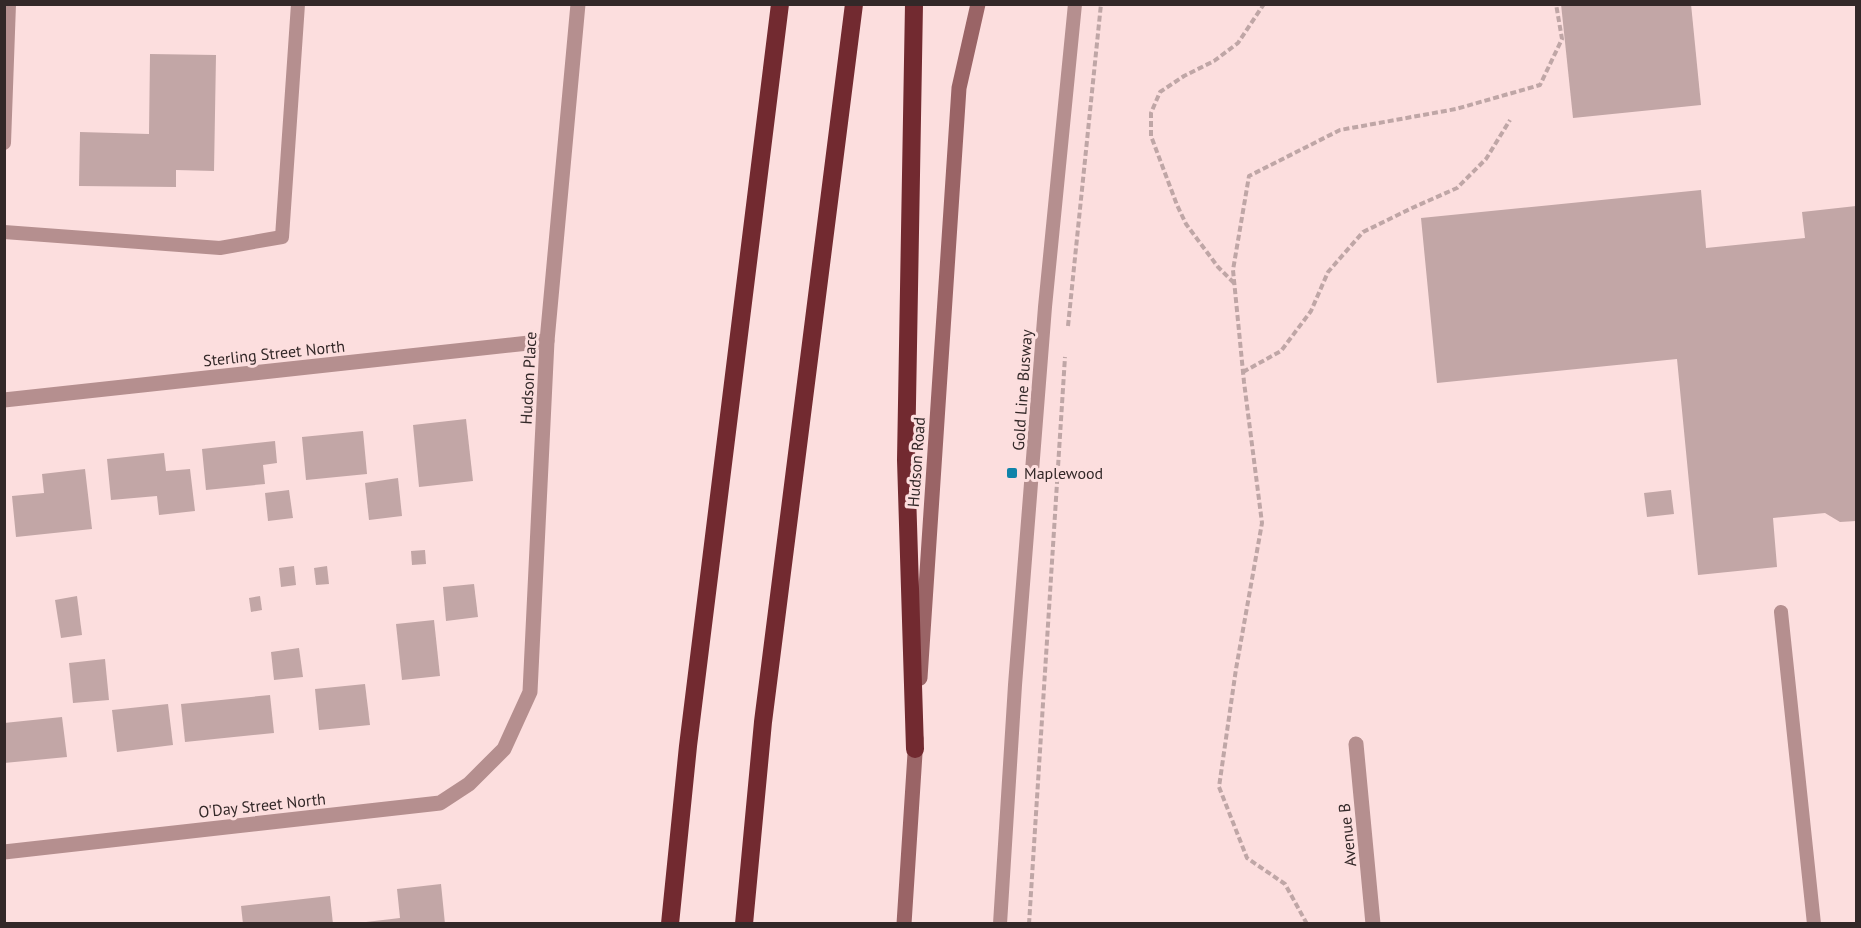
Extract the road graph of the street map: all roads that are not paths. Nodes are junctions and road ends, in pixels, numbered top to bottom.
1 (9, 4) edge
2 (298, 4) edge
3 (578, 4) edge
4 (780, 4) edge
5 (854, 4) edge
6 (914, 4) edge
7 (978, 4) edge
8 (1075, 4) edge
9 (4, 143) edge
10 (4, 232) edge
11 (547, 341) junction
12 (4, 400) edge
13 (1780, 612) dead end
14 (1356, 744) dead end
15 (504, 748) joint
16 (915, 749) junction
17 (4, 852) edge
18 (670, 924) edge
19 (744, 924) edge
20 (904, 924) edge
21 (1000, 924) edge
22 (1373, 924) edge
23 (1814, 924) edge

1 - 9 lane
2 - 10 lane
3 - 11 street, Hudson Place
4 - 18 highway
5 - 19 highway
6 - 16 highway
7 - 16 street, Hudson Road
8 - 21 lane, Gold Line Busway
11 - 12 street, Sterling Street North
11 - 15 street, Hudson Place
13 - 23 lane
14 - 22 street, Avenue B
15 - 17 street, O'Day Street North
16 - 20 street, Hudson Road

